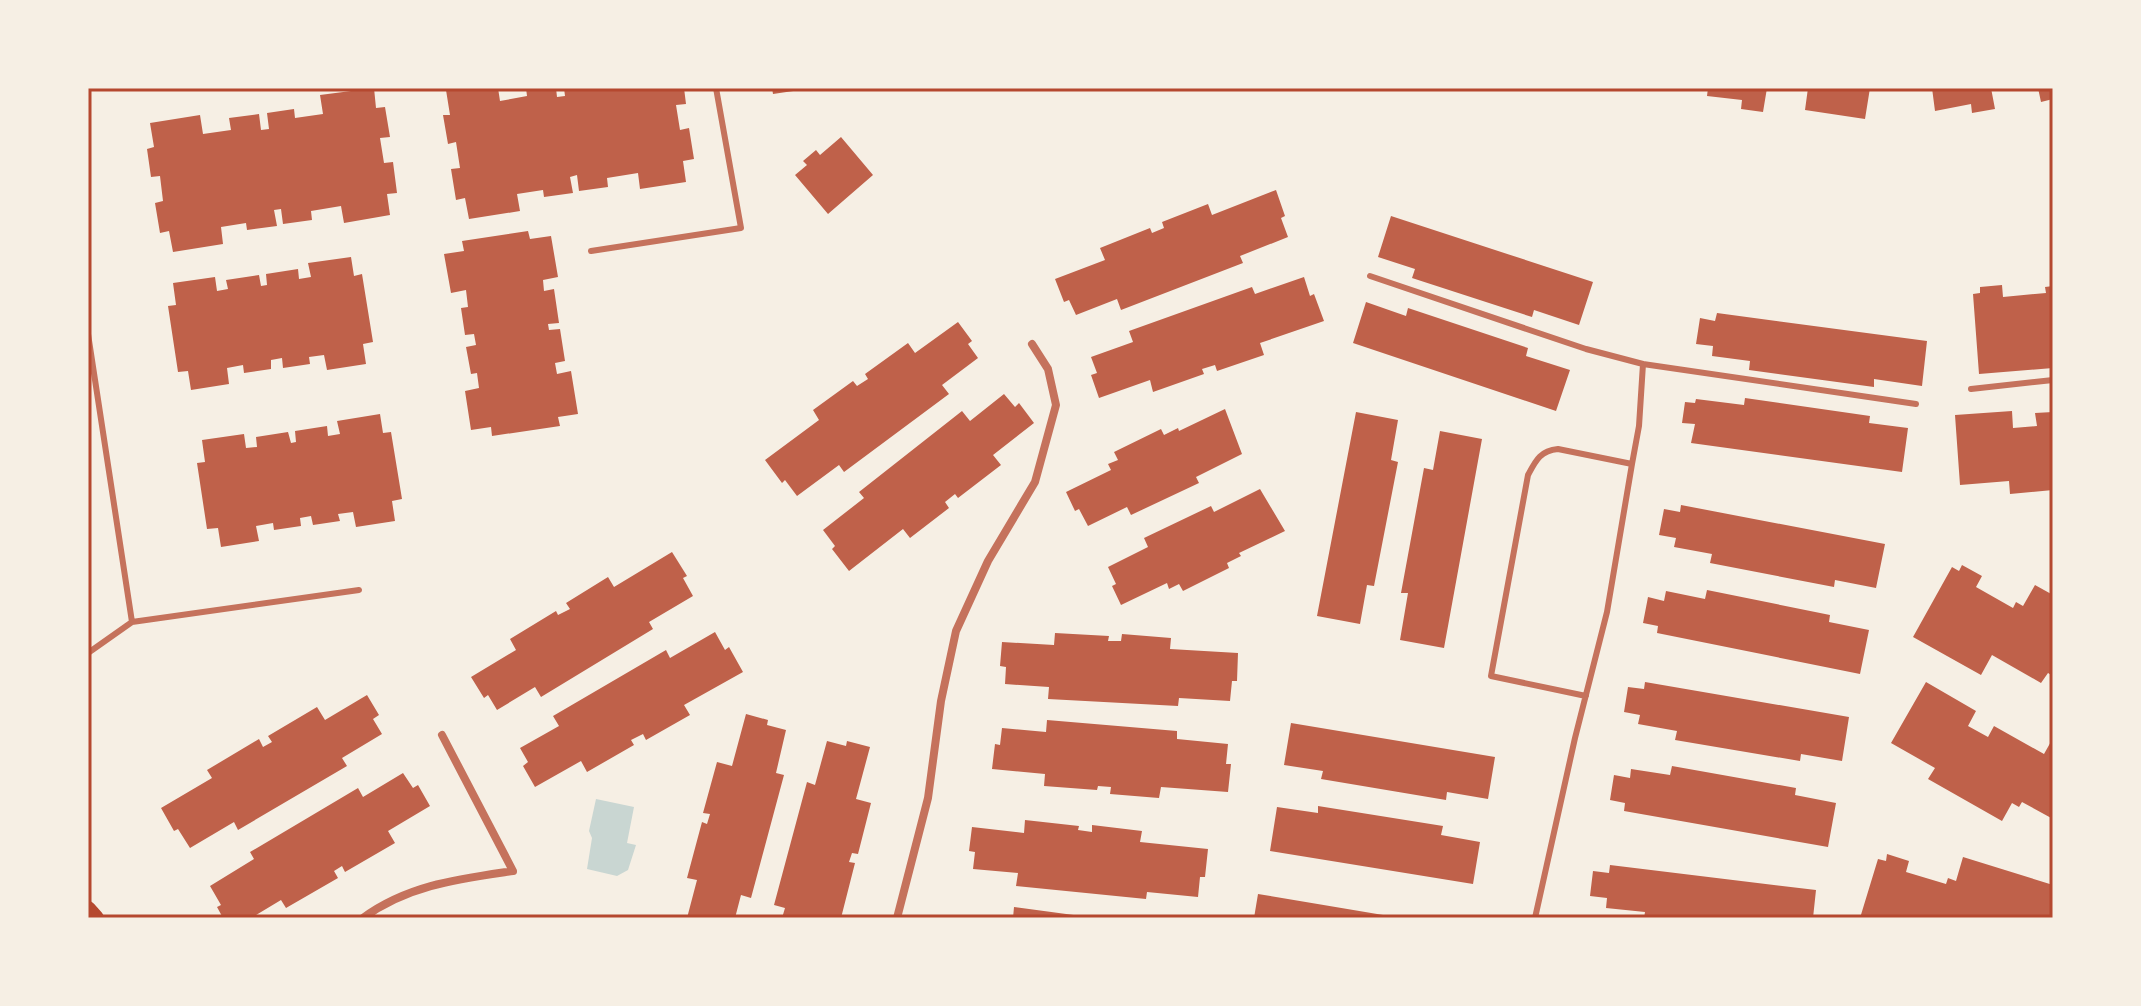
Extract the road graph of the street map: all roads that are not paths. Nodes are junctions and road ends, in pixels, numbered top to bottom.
1 (716, 88) edge
2 (591, 251) dead end
3 (1370, 276) dead end
4 (88, 334) edge
5 (1032, 344) dead end
6 (1643, 364) junction
7 (2053, 380) edge
8 (1971, 389) dead end
9 (1916, 404) dead end
10 (1632, 464) junction
11 (359, 590) dead end
12 (132, 622) junction
13 (88, 653) edge
14 (1586, 696) junction
15 (442, 735) dead end
16 (88, 909) edge
17 (96, 918) edge
18 (363, 918) edge
19 (897, 918) edge
20 (1535, 918) edge

1 - 2 lane
3 - 6 lane
4 - 12 lane
5 - 19 street
6 - 9 lane
6 - 10 lane
7 - 8 lane
10 - 14 lane
10 - 14 lane
11 - 12 lane
12 - 13 lane
14 - 20 lane
15 - 18 street
16 - 17 main road

